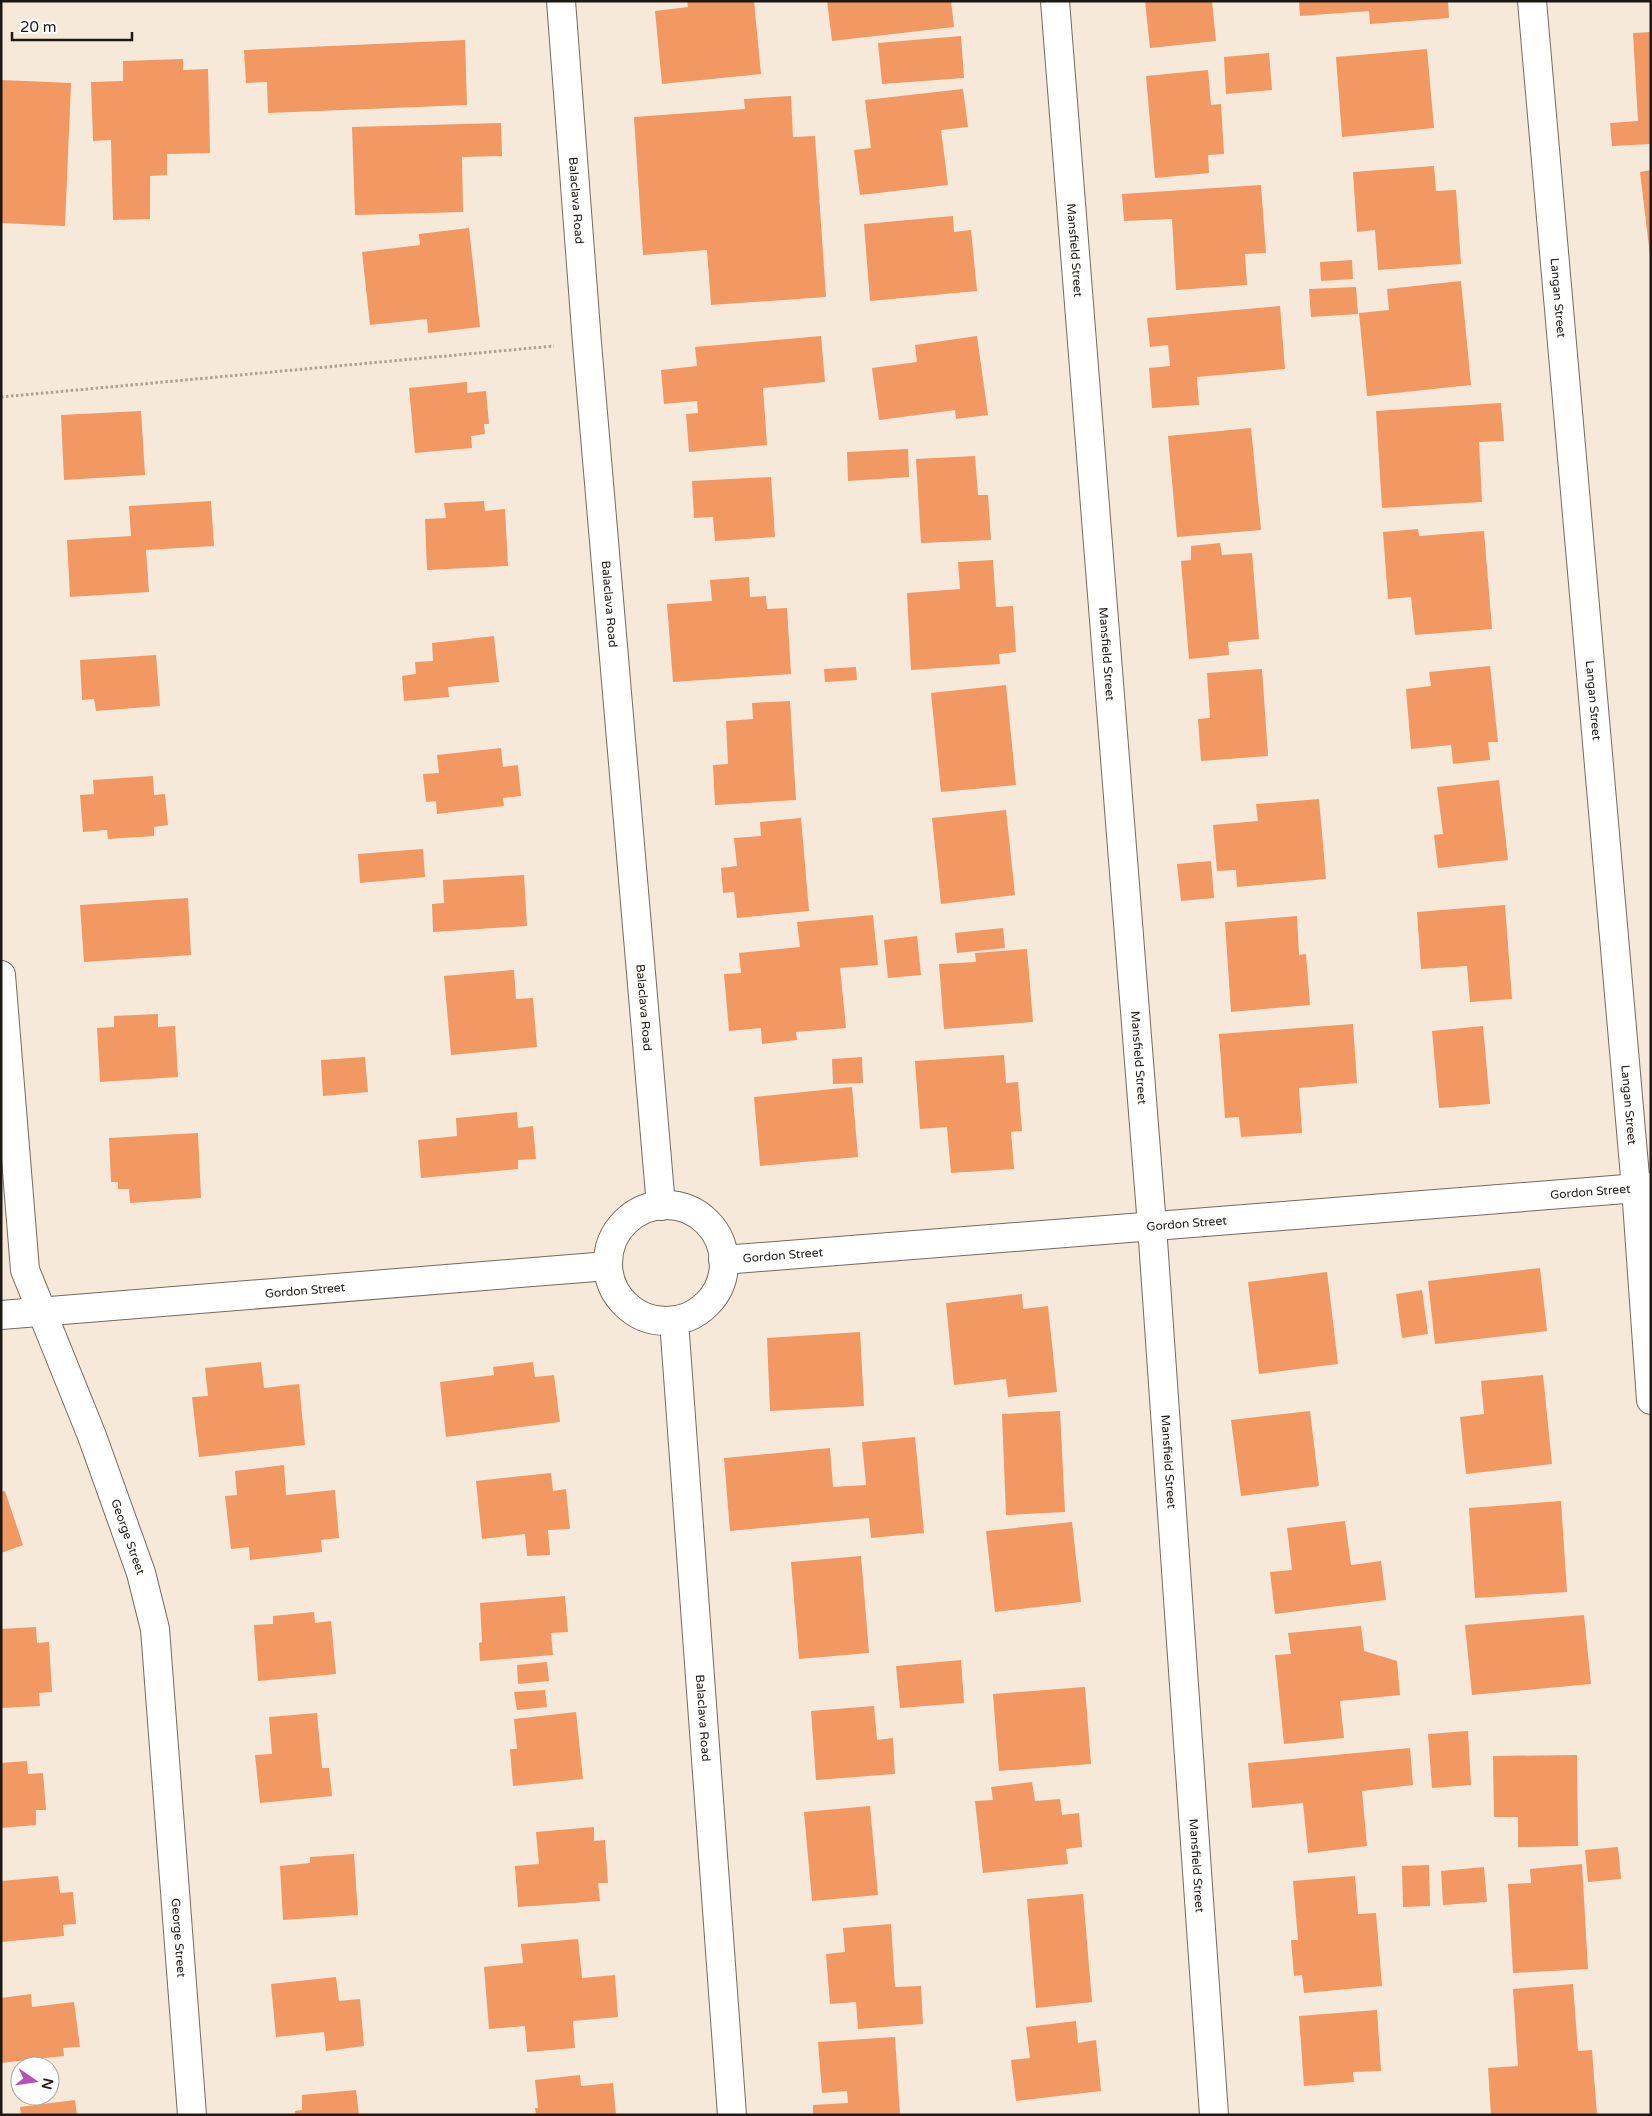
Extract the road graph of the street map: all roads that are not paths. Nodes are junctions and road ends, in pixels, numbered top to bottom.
1 (561, 1) edge
2 (1055, 1) edge
3 (1532, 1) edge
4 (1, 975) edge
5 (1643, 1187) edge
6 (661, 1206) junction
7 (1152, 1226) junction
8 (723, 1260) junction
9 (608, 1266) junction
10 (41, 1312) junction
11 (1, 1316) edge
12 (674, 1321) junction
13 (1651, 1400) edge
14 (192, 2115) edge
15 (732, 2115) edge
16 (1214, 2115) edge

1 - 6 street, Balaclava Road
2 - 7 street, Mansfield Street
3 - 5 street, Langan Street
4 - 10 street, George Street
5 - 7 street, Gordon Street
5 - 13 street, Langan Street
6 - 8 street
6 - 9 street
7 - 8 street, Gordon Street
7 - 16 street, Mansfield Street
8 - 12 street
9 - 10 street, Gordon Street
9 - 12 street
10 - 11 street, Gordon Street
10 - 14 street, George Street
12 - 15 street, Balaclava Road

